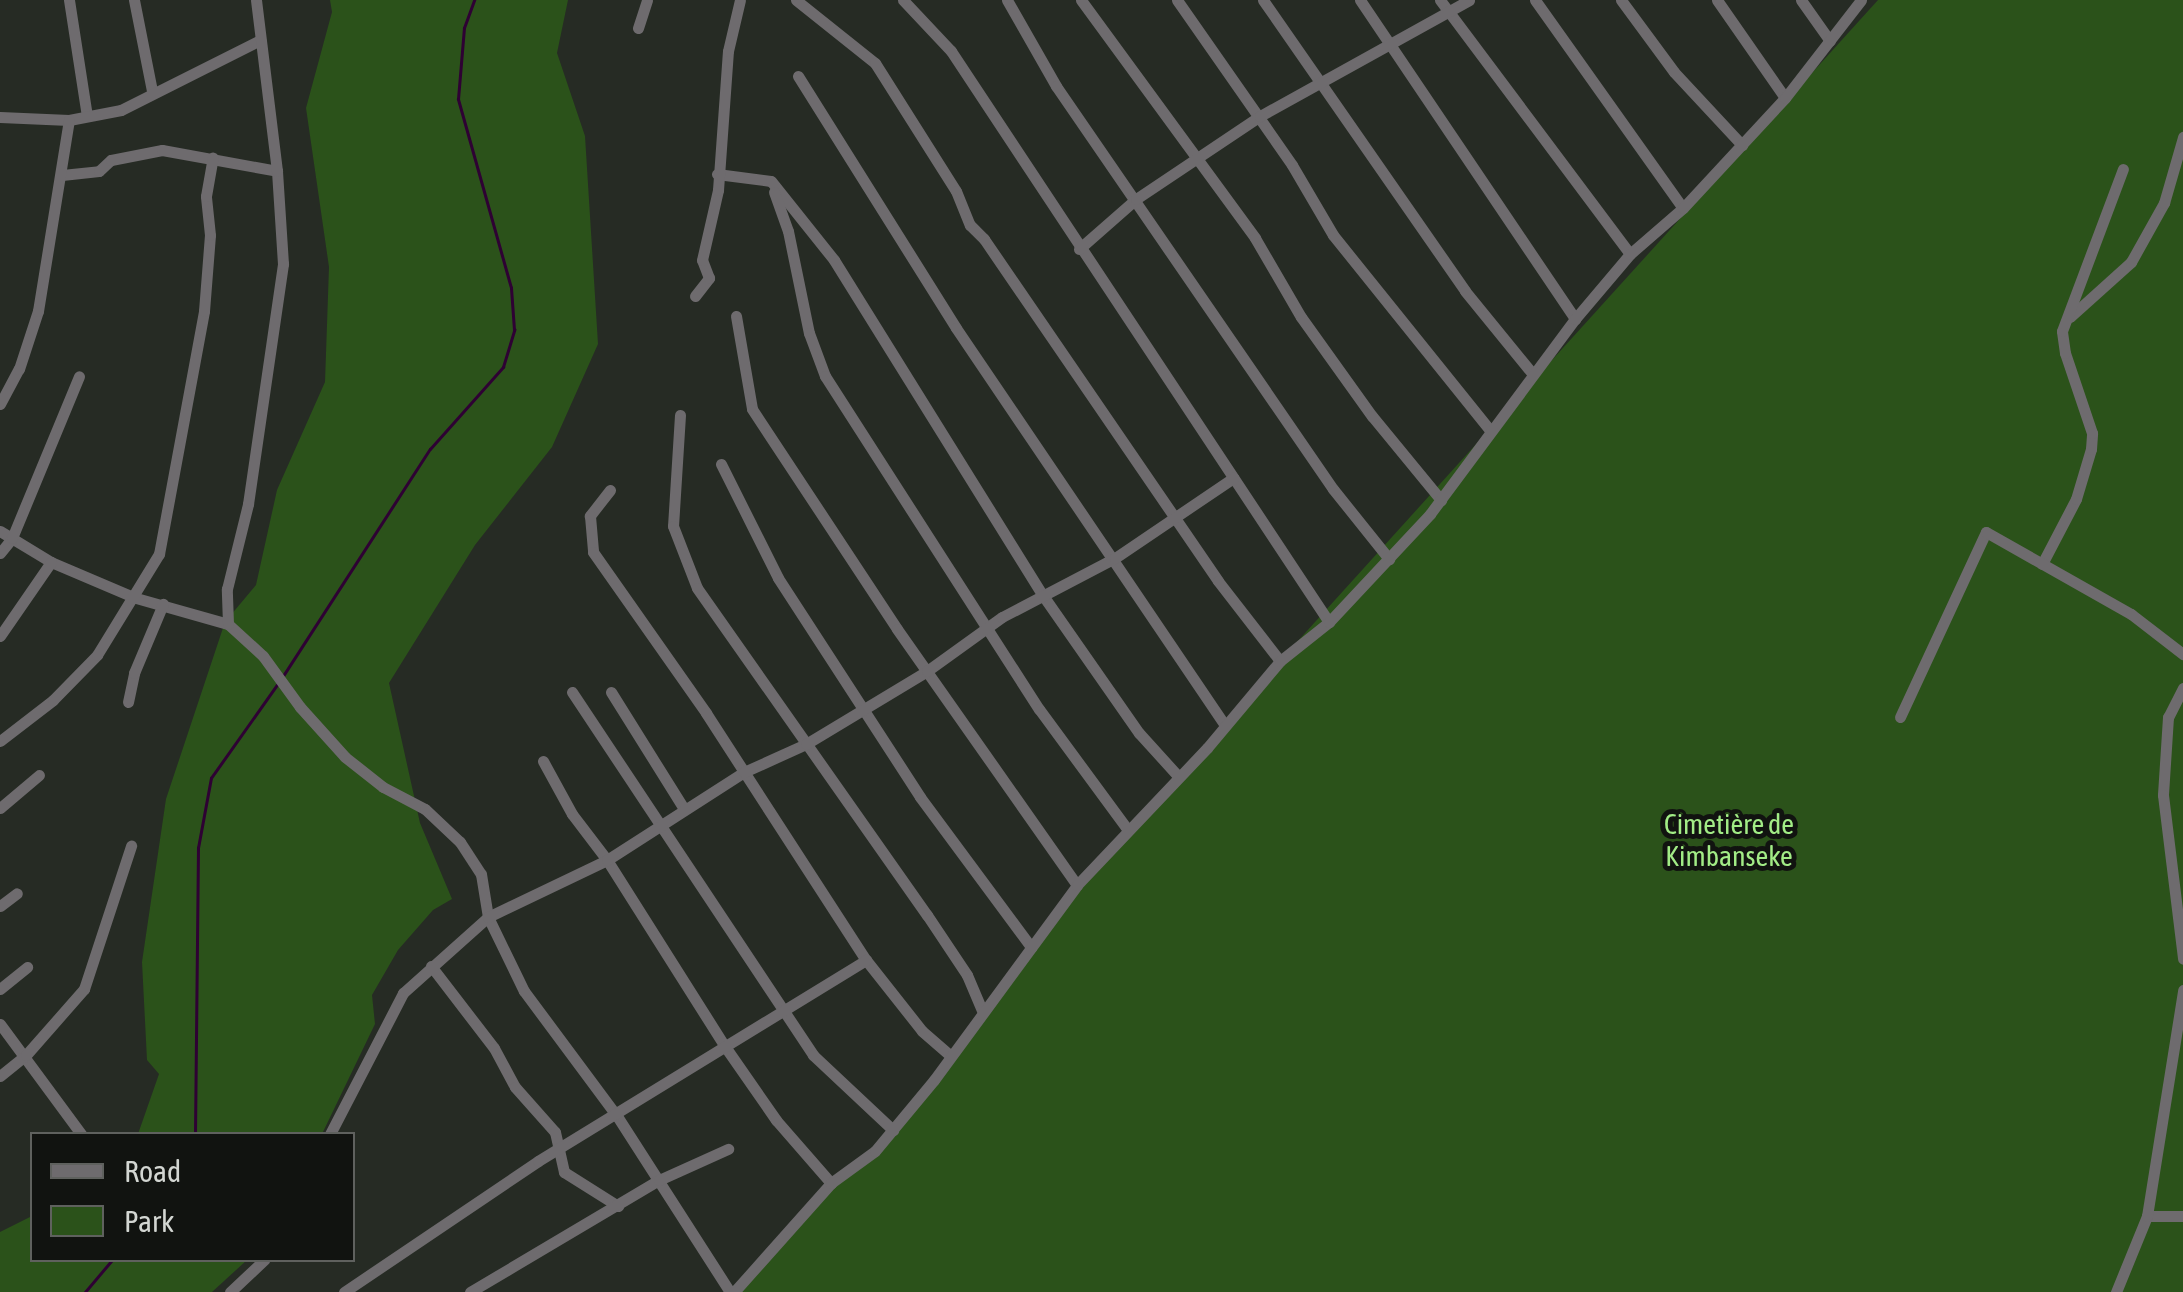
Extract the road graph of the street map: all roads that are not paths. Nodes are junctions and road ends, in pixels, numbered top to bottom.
1 (69, 0) edge
2 (134, 0) edge
3 (256, 0) edge
4 (646, 0) edge
5 (740, 0) edge
6 (796, 0) edge
7 (903, 0) edge
8 (1007, 0) edge
9 (1081, 0) edge
10 (1177, 0) edge
11 (1263, 0) edge
12 (1360, 0) edge
13 (1440, 0) edge
14 (1469, 0) edge
15 (1534, 0) edge
16 (1621, 0) edge
17 (1718, 0) edge
18 (1801, 0) edge
19 (1861, 0) edge
20 (1448, 12) junction
21 (638, 28) dead end
22 (260, 40) junction
23 (1830, 41) junction
24 (1391, 46) junction
25 (798, 76) dead end
26 (1320, 82) junction
27 (152, 91) junction
28 (1785, 98) junction
29 (87, 116) junction
30 (1260, 116) junction
31 (0, 117) edge
32 (68, 120) junction
33 (2183, 137) edge
34 (1742, 145) junction
35 (213, 158) junction
36 (1194, 158) junction
37 (2122, 170) dead end
38 (277, 171) junction
39 (717, 174) junction
40 (62, 175) junction
41 (771, 181) junction
42 (1136, 199) junction
43 (1683, 208) junction
44 (1079, 249) junction
45 (1630, 254) junction
46 (696, 296) dead end
47 (736, 316) dead end
48 (1575, 318) junction
49 (2067, 320) junction
50 (1531, 372) junction
51 (79, 376) dead end
52 (0, 404) edge
53 (680, 415) dead end
54 (1489, 429) junction
55 (721, 464) dead end
56 (1232, 478) junction
57 (610, 490) dead end
58 (1441, 500) junction
59 (1176, 515) junction
60 (0, 531) edge
61 (12, 538) junction
62 (0, 554) edge
63 (1115, 558) junction
64 (1389, 559) junction
65 (51, 562) junction
66 (2042, 564) junction
67 (1044, 597) junction
68 (136, 598) junction
69 (163, 604) junction
70 (1329, 622) junction
71 (228, 624) junction
72 (986, 626) junction
73 (0, 636) edge
74 (2183, 654) edge
75 (1280, 660) junction
76 (927, 671) junction
77 (2183, 688) edge
78 (572, 692) dead end
79 (612, 692) dead end
80 (128, 702) dead end
81 (863, 709) junction
82 (1900, 716) dead end
83 (1225, 725) junction
84 (0, 741) edge
85 (806, 744) junction
86 (543, 760) dead end
87 (744, 772) junction
88 (38, 775) dead end
89 (1178, 776) junction
90 (0, 808) edge
91 (684, 809) junction
92 (663, 824) junction
93 (1127, 829) junction
94 (131, 846) dead end
95 (607, 860) junction
96 (1077, 885) junction
97 (17, 893) dead end
98 (0, 906) edge
99 (488, 918) junction
100 (1031, 947) junction
101 (2183, 959) edge
102 (866, 960) junction
103 (432, 966) junction
104 (27, 967) dead end
105 (0, 989) edge
106 (2183, 990) edge
107 (781, 1008) junction
108 (982, 1010) junction
109 (0, 1024) edge
110 (726, 1048) junction
111 (26, 1055) junction
112 (950, 1055) junction
113 (0, 1076) edge
114 (618, 1116) junction
115 (892, 1130) junction
116 (79, 1132) edge
117 (331, 1132) edge
118 (558, 1148) junction
119 (728, 1149) dead end
120 (658, 1180) junction
121 (831, 1184) junction
122 (618, 1206) junction
123 (2148, 1216) junction
124 (2183, 1216) edge
125 (262, 1262) edge
126 (230, 1292) edge
127 (344, 1292) edge
128 (470, 1292) edge
129 (732, 1292) edge
130 (2116, 1292) edge

1 - 29 street
2 - 27 street
3 - 22 street
4 - 21 street
5 - 39 street
6 - 59 street
7 - 44 street
8 - 42 street
9 - 36 street
10 - 30 street
11 - 26 street
12 - 24 street
13 - 20 street
14 - 20 street
15 - 43 street
16 - 34 street
17 - 28 street
18 - 23 street
19 - 23 street
20 - 24 street
20 - 45 street
22 - 27 street
22 - 38 street
23 - 28 street
24 - 26 street
24 - 48 street
25 - 63 street
26 - 30 street
26 - 50 street
27 - 29 street
28 - 34 street
29 - 32 street
30 - 36 street
30 - 54 street
31 - 32 street
32 - 40 street
33 - 49 street
34 - 43 street
35 - 38 street
35 - 40 street
35 - 68 street
36 - 42 street
36 - 58 street
37 - 49 street
38 - 71 street
39 - 41 street
39 - 46 street
40 - 52 street
41 - 67 street
41 - 72 street
42 - 44 street
42 - 64 street
43 - 45 street
44 - 56 street
45 - 48 street
47 - 76 street
48 - 50 street
49 - 66 street
50 - 54 street
51 - 61 street
53 - 85 street
54 - 58 street
55 - 81 street
56 - 59 street
56 - 70 street
57 - 87 street
58 - 64 street
59 - 63 street
59 - 75 street
60 - 61 street
61 - 62 street
61 - 65 street
63 - 67 street
63 - 83 street
64 - 70 street
65 - 68 street
65 - 73 street
66 - 74 street
66 - 82 street
67 - 72 street
67 - 89 street
68 - 69 street
68 - 84 street
69 - 71 street
69 - 80 street
70 - 75 street
71 - 99 street
72 - 76 street
72 - 93 street
75 - 83 street
76 - 81 street
76 - 96 street
77 - 101 street
78 - 92 street
79 - 91 street
81 - 85 street
81 - 100 street
83 - 89 street
85 - 87 street
85 - 108 street
86 - 95 street
87 - 91 street
87 - 102 street
88 - 90 street
89 - 93 street
91 - 92 street
92 - 95 street
92 - 107 street
93 - 96 street
94 - 111 street
95 - 99 street
95 - 110 street
96 - 100 street
97 - 98 street
99 - 103 street
99 - 114 street
100 - 108 street
102 - 107 street
102 - 112 street
103 - 117 street
103 - 118 street
104 - 105 street
106 - 123 street
107 - 110 street
107 - 115 street
108 - 112 street
109 - 111 street
110 - 114 street
110 - 121 street
111 - 113 street
111 - 116 street
112 - 115 street
114 - 118 street
114 - 120 street
115 - 121 street
118 - 122 street
118 - 127 street
119 - 120 street
120 - 122 street
120 - 129 street
121 - 129 street
122 - 128 street
123 - 124 street
123 - 130 street
125 - 126 street

